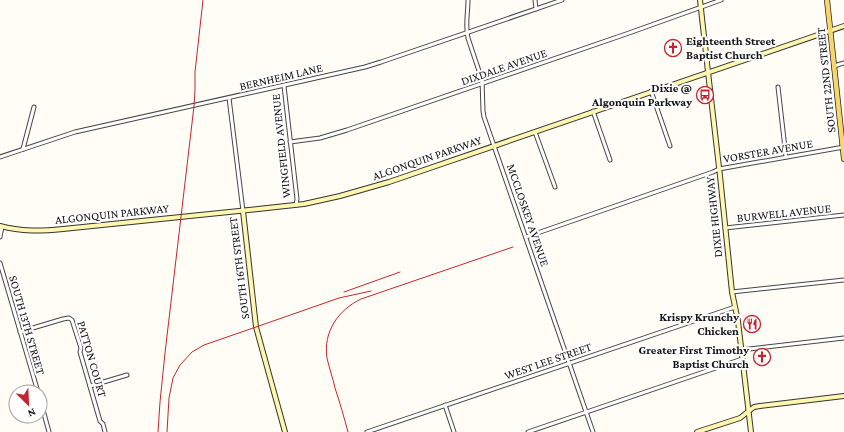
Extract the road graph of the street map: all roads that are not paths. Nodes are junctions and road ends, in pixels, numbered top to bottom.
1 (468, 0) edge
2 (535, 0) edge
3 (562, 0) edge
4 (700, 0) edge
5 (721, 0) edge
6 (827, 0) edge
7 (701, 7) junction
8 (536, 9) junction
9 (844, 26) edge
10 (831, 30) junction
11 (467, 32) junction
12 (844, 63) edge
13 (834, 66) junction
14 (708, 72) junction
15 (483, 84) junction
16 (284, 86) junction
17 (778, 87) dead end
18 (651, 91) junction
19 (229, 98) junction
20 (34, 107) dead end
21 (593, 111) junction
22 (535, 132) junction
23 (290, 142) junction
24 (494, 146) junction
25 (670, 146) dead end
26 (843, 147) edge
27 (23, 149) junction
28 (786, 157) junction
29 (0, 158) edge
30 (844, 158) edge
31 (610, 160) dead end
32 (719, 169) junction
33 (555, 187) dead end
34 (296, 205) junction
35 (242, 211) junction
36 (844, 215) edge
37 (1, 227) edge
38 (725, 228) junction
39 (0, 237) edge
40 (526, 237) junction
41 (0, 263) edge
42 (844, 280) edge
43 (732, 292) junction
44 (734, 307) junction
45 (20, 332) junction
46 (844, 338) edge
47 (741, 350) junction
48 (742, 359) junction
49 (569, 363) junction
50 (127, 375) dead end
51 (36, 384) edge
52 (90, 386) junction
53 (844, 396) edge
54 (445, 405) junction
55 (748, 411) junction
56 (586, 412) junction
57 (105, 432) edge
58 (285, 432) edge
59 (367, 432) edge
60 (454, 432) edge
61 (528, 432) edge
62 (593, 432) edge
63 (697, 432) edge
64 (750, 432) edge

1 - 11 street, MCCLOSKEY AVENUE
2 - 8 street
3 - 8 street, BERNHEIM LANE
4 - 7 main road, DIXIE HIGHWAY
5 - 7 street, DIXDALE AVENUE
6 - 10 main road, SOUTH 22ND STREET
7 - 14 main road, DIXIE HIGHWAY
7 - 15 street, DIXDALE AVENUE
8 - 11 street, BERNHEIM LANE
9 - 10 main road, ALGONQUIN PARKWAY
10 - 13 main road, SOUTH 22ND STREET
10 - 14 main road, ALGONQUIN PARKWAY
11 - 15 street, MCCLOSKEY AVENUE
11 - 16 street, BERNHEIM LANE
12 - 13 street
13 - 26 main road, SOUTH 22ND STREET
14 - 18 main road, ALGONQUIN PARKWAY
14 - 32 main road, DIXIE HIGHWAY
15 - 23 street, DIXDALE AVENUE
15 - 24 street, MCCLOSKEY AVENUE
16 - 19 street, BERNHEIM LANE
16 - 23 street, WINGFIELD AVENUE
17 - 28 street
18 - 21 main road, ALGONQUIN PARKWAY
18 - 25 street
19 - 27 street, BERNHEIM LANE
19 - 35 street, SOUTH 16TH STREET
20 - 27 street
21 - 22 main road, ALGONQUIN PARKWAY
21 - 31 street
22 - 24 main road, ALGONQUIN PARKWAY
22 - 33 street
23 - 34 street, WINGFIELD AVENUE
24 - 34 main road, ALGONQUIN PARKWAY
24 - 40 street, MCCLOSKEY AVENUE
26 - 28 street, VORSTER AVENUE
26 - 30 main road, SOUTH 22ND STREET
27 - 29 street, BERNHEIM LANE
28 - 32 street, VORSTER AVENUE
32 - 38 main road, DIXIE HIGHWAY
32 - 40 street, VORSTER AVENUE
34 - 35 main road, ALGONQUIN PARKWAY
35 - 37 main road, ALGONQUIN PARKWAY
35 - 58 main road, SOUTH 16TH STREET
36 - 38 street, BURWELL AVENUE
37 - 39 street
38 - 43 main road, DIXIE HIGHWAY
40 - 49 street, MCCLOSKEY AVENUE
41 - 45 street, SOUTH 13TH STREET
42 - 43 street
43 - 44 main road, DIXIE HIGHWAY
44 - 47 main road, DIXIE HIGHWAY
44 - 49 street, WEST LEE STREET
45 - 51 street, SOUTH 13TH STREET
45 - 52 street, PATTON COURT
46 - 47 street
47 - 48 main road, DIXIE HIGHWAY
48 - 55 main road, DIXIE HIGHWAY
48 - 56 street
49 - 54 street, WEST LEE STREET
49 - 56 street, MCCLOSKEY AVENUE
50 - 52 street
52 - 57 street, PATTON COURT
53 - 55 main road
54 - 59 street, WEST LEE STREET
54 - 60 street
55 - 63 main road
55 - 64 main road, DIXIE HIGHWAY
56 - 61 street
56 - 62 street, MCCLOSKEY AVENUE

